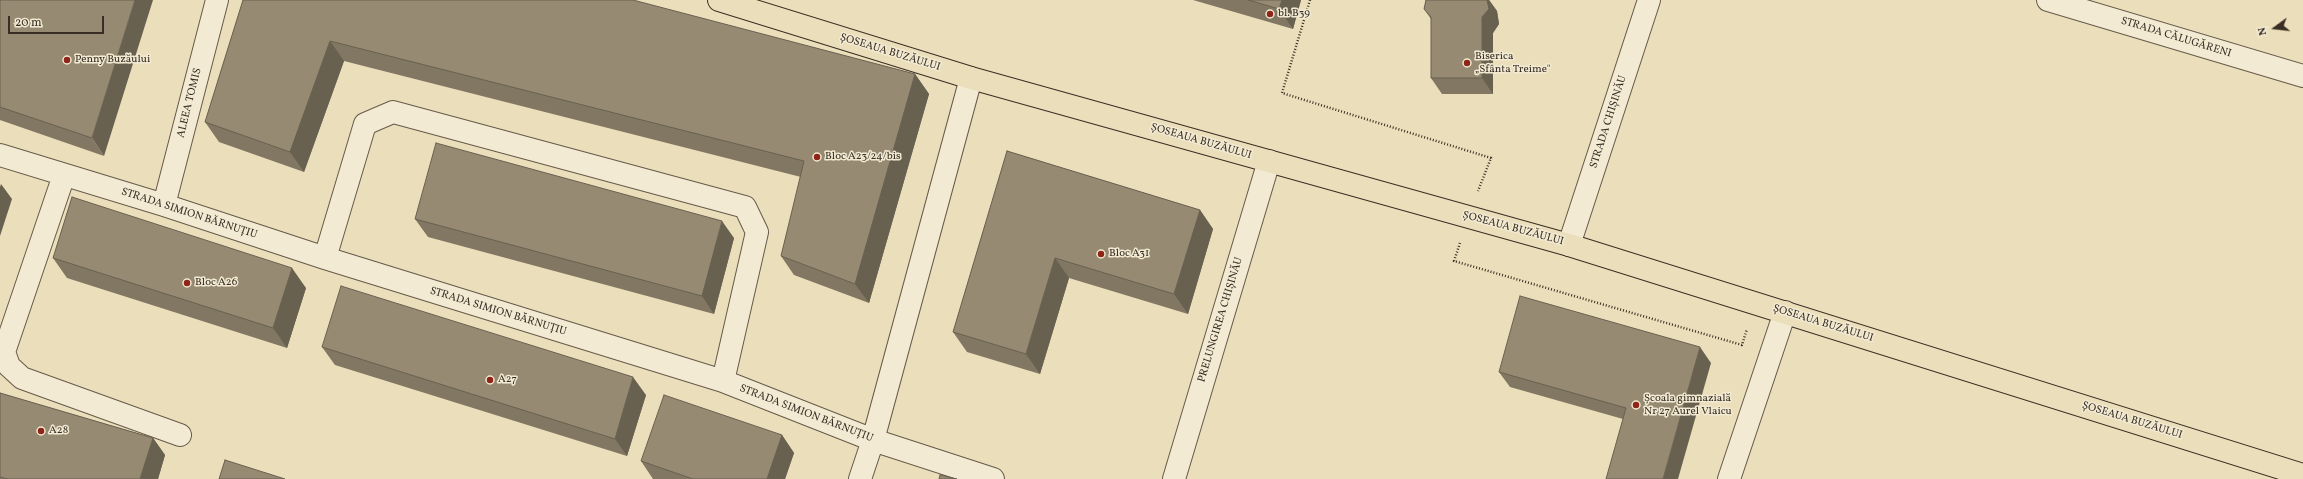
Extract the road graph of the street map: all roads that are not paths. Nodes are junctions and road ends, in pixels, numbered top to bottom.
1 (217, 0) edge
2 (719, 0) edge
3 (1649, 0) edge
4 (2048, 0) edge
5 (2303, 76) edge
6 (971, 78) junction
7 (0, 155) edge
8 (1269, 161) junction
9 (64, 174) junction
10 (164, 205) junction
11 (1569, 244) junction
12 (325, 258) junction
13 (1785, 312) junction
14 (723, 381) junction
15 (180, 435) dead end
16 (873, 440) junction
17 (2303, 475) edge
18 (860, 479) edge
19 (993, 479) edge
20 (1174, 479) edge
21 (1729, 479) edge

1 - 10 street, ALEEA TOMIS
2 - 6 main road, ȘOSEAUA BUZĂULUI
3 - 11 street, STRADA CHIȘINĂU
4 - 5 street, STRADA CĂLUGĂRENI
6 - 8 main road, ȘOSEAUA BUZĂULUI
6 - 16 street
7 - 9 street, STRADA SIMION BĂRNUȚIU
8 - 11 main road, ȘOSEAUA BUZĂULUI
8 - 20 street, PRELUNGIREA CHIȘINĂU
9 - 10 street, STRADA SIMION BĂRNUȚIU
9 - 15 street
10 - 12 street, STRADA SIMION BĂRNUȚIU
11 - 13 main road, ȘOSEAUA BUZĂULUI
12 - 14 street, STRADA SIMION BĂRNUȚIU
12 - 14 street
13 - 17 main road, ȘOSEAUA BUZĂULUI
13 - 21 street
14 - 16 street, STRADA SIMION BĂRNUȚIU
16 - 18 street
16 - 19 street, STRADA SIMION BĂRNUȚIU

